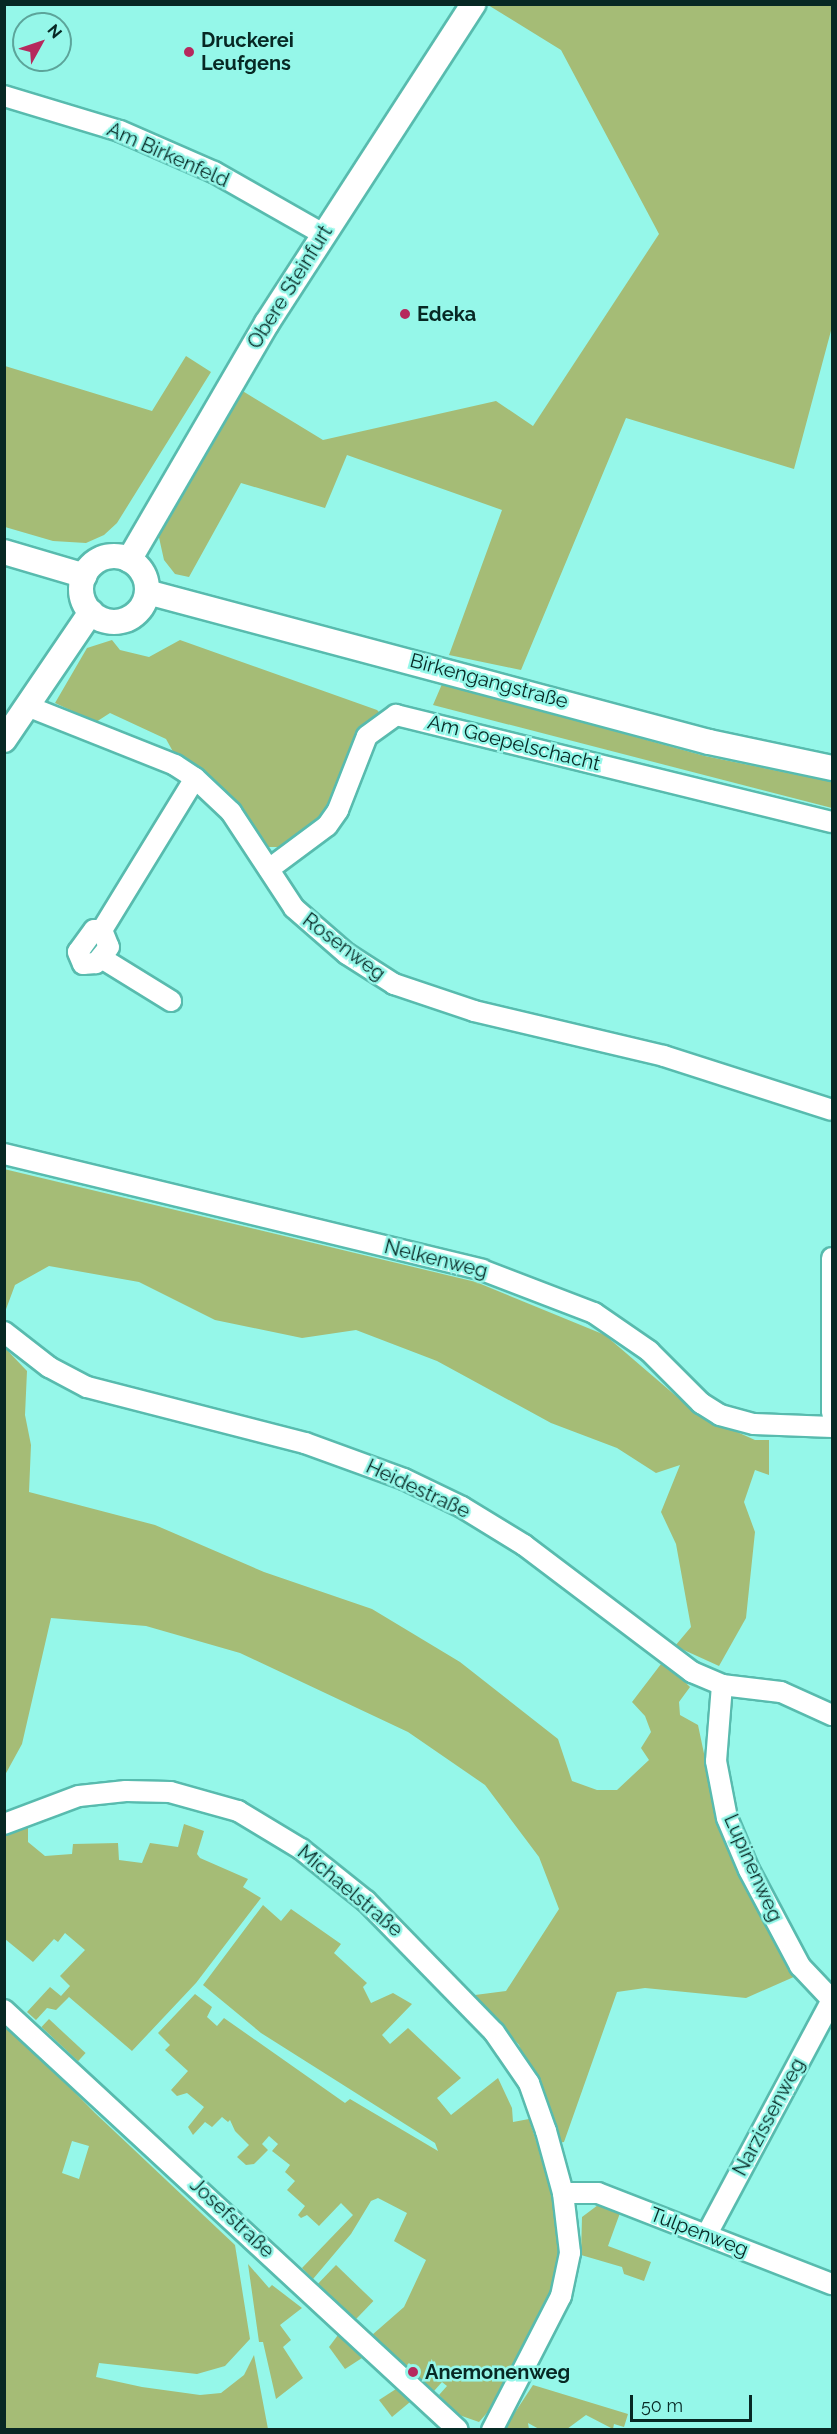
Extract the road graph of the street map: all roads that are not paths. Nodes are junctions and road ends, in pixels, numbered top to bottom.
1 (467, 13) edge
2 (4, 96) edge
3 (323, 234) junction
4 (4, 552) edge
5 (129, 560) junction
6 (84, 576) junction
7 (147, 592) junction
8 (91, 612) junction
9 (27, 706) junction
10 (4, 740) edge
11 (832, 768) edge
12 (195, 778) junction
13 (832, 822) edge
14 (269, 869) junction
15 (171, 1001) dead end
16 (832, 1110) edge
17 (4, 1154) edge
18 (832, 1258) edge
19 (4, 1332) edge
20 (832, 1413) edge
21 (832, 1427) edge
22 (722, 1685) junction
23 (832, 1715) edge
24 (4, 1824) edge
25 (832, 2000) edge
26 (4, 2010) edge
27 (563, 2193) junction
28 (707, 2234) junction
29 (832, 2284) edge
30 (458, 2430) edge
31 (492, 2430) edge

1 - 3 street, Obere Steinfurt
2 - 3 street, Am Birkenfeld
3 - 5 street, Obere Steinfurt
4 - 6 street
5 - 6 street
5 - 7 street
6 - 8 street
7 - 8 street
7 - 11 street, Birkengangstraße
8 - 9 street
9 - 10 street
9 - 12 street, Rosenweg
12 - 14 street, Rosenweg
12 - 15 street
13 - 14 street, Am Goepelschacht
14 - 16 street, Rosenweg
17 - 21 street, Nelkenweg
18 - 20 street
19 - 22 street, Heidestraße
22 - 23 street, Heidestraße
22 - 25 street, Lupinenweg
24 - 27 street, Michaelstraße
25 - 28 street, Narzissenweg
26 - 30 street, Josefstraße
27 - 28 street, Tulpenweg
27 - 31 street, Michaelstraße
28 - 29 street, Tulpenweg

